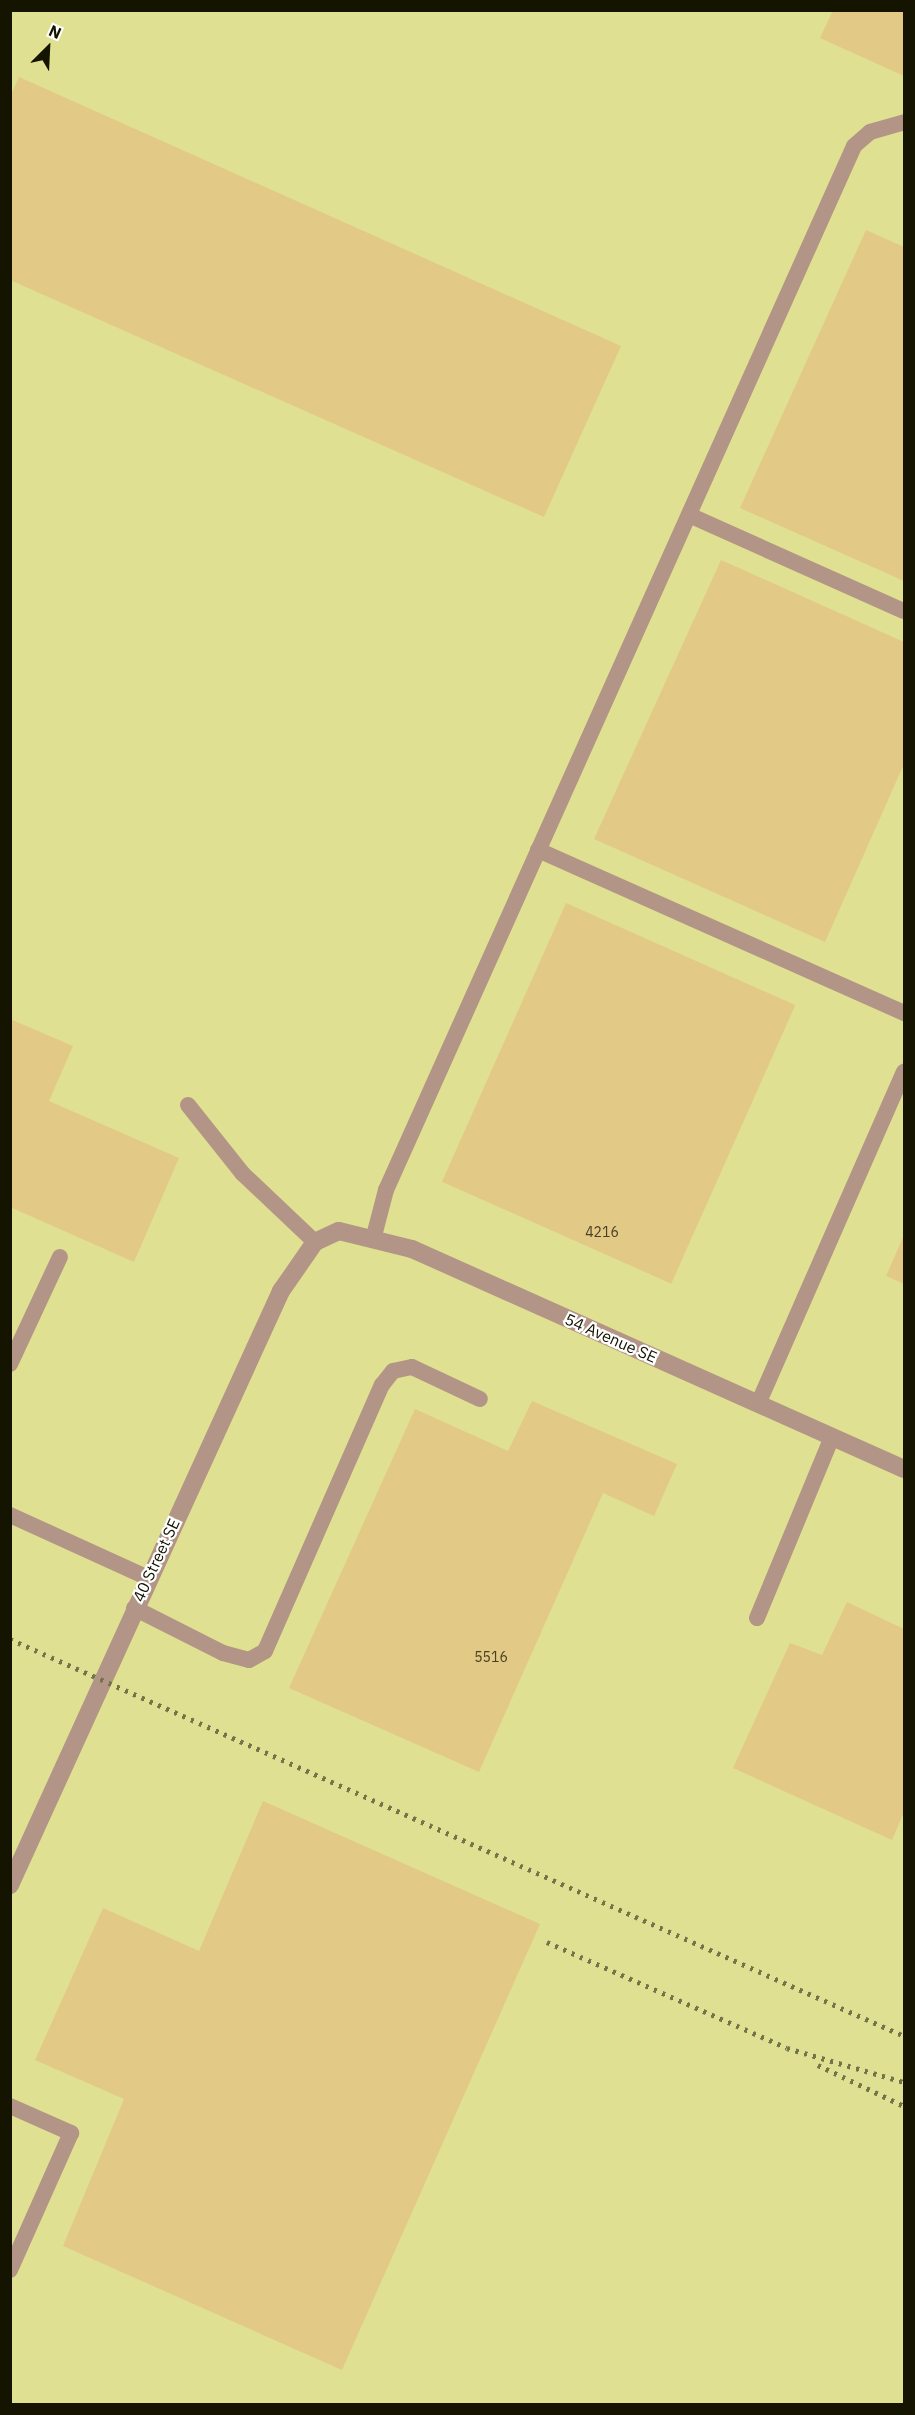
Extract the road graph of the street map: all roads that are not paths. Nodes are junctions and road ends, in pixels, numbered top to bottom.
1 (904, 122) edge
2 (689, 515) junction
3 (904, 611) edge
4 (538, 850) junction
5 (904, 1013) edge
6 (904, 1072) edge
7 (188, 1105) dead end
8 (375, 1236) junction
9 (315, 1242) junction
10 (60, 1257) dead end
11 (10, 1364) edge
12 (480, 1399) dead end
13 (758, 1404) junction
14 (832, 1437) junction
15 (904, 1469) edge
16 (10, 1515) edge
17 (148, 1578) junction
18 (134, 1608) junction
19 (757, 1618) dead end
20 (10, 1885) edge
21 (10, 2106) edge
22 (10, 2270) edge

1 - 2 lane
2 - 3 lane
2 - 4 lane
4 - 5 lane
4 - 8 lane
6 - 13 lane
7 - 9 lane
8 - 9 street, 54 Avenue SE
8 - 13 street, 54 Avenue SE
9 - 17 street, 40 Street SE
10 - 11 lane
12 - 18 lane
13 - 14 street, 54 Avenue SE
14 - 15 street, 54 Avenue SE
14 - 19 lane
16 - 17 lane
17 - 18 street, 40 Street SE
18 - 20 street, 40 Street SE
21 - 22 lane

